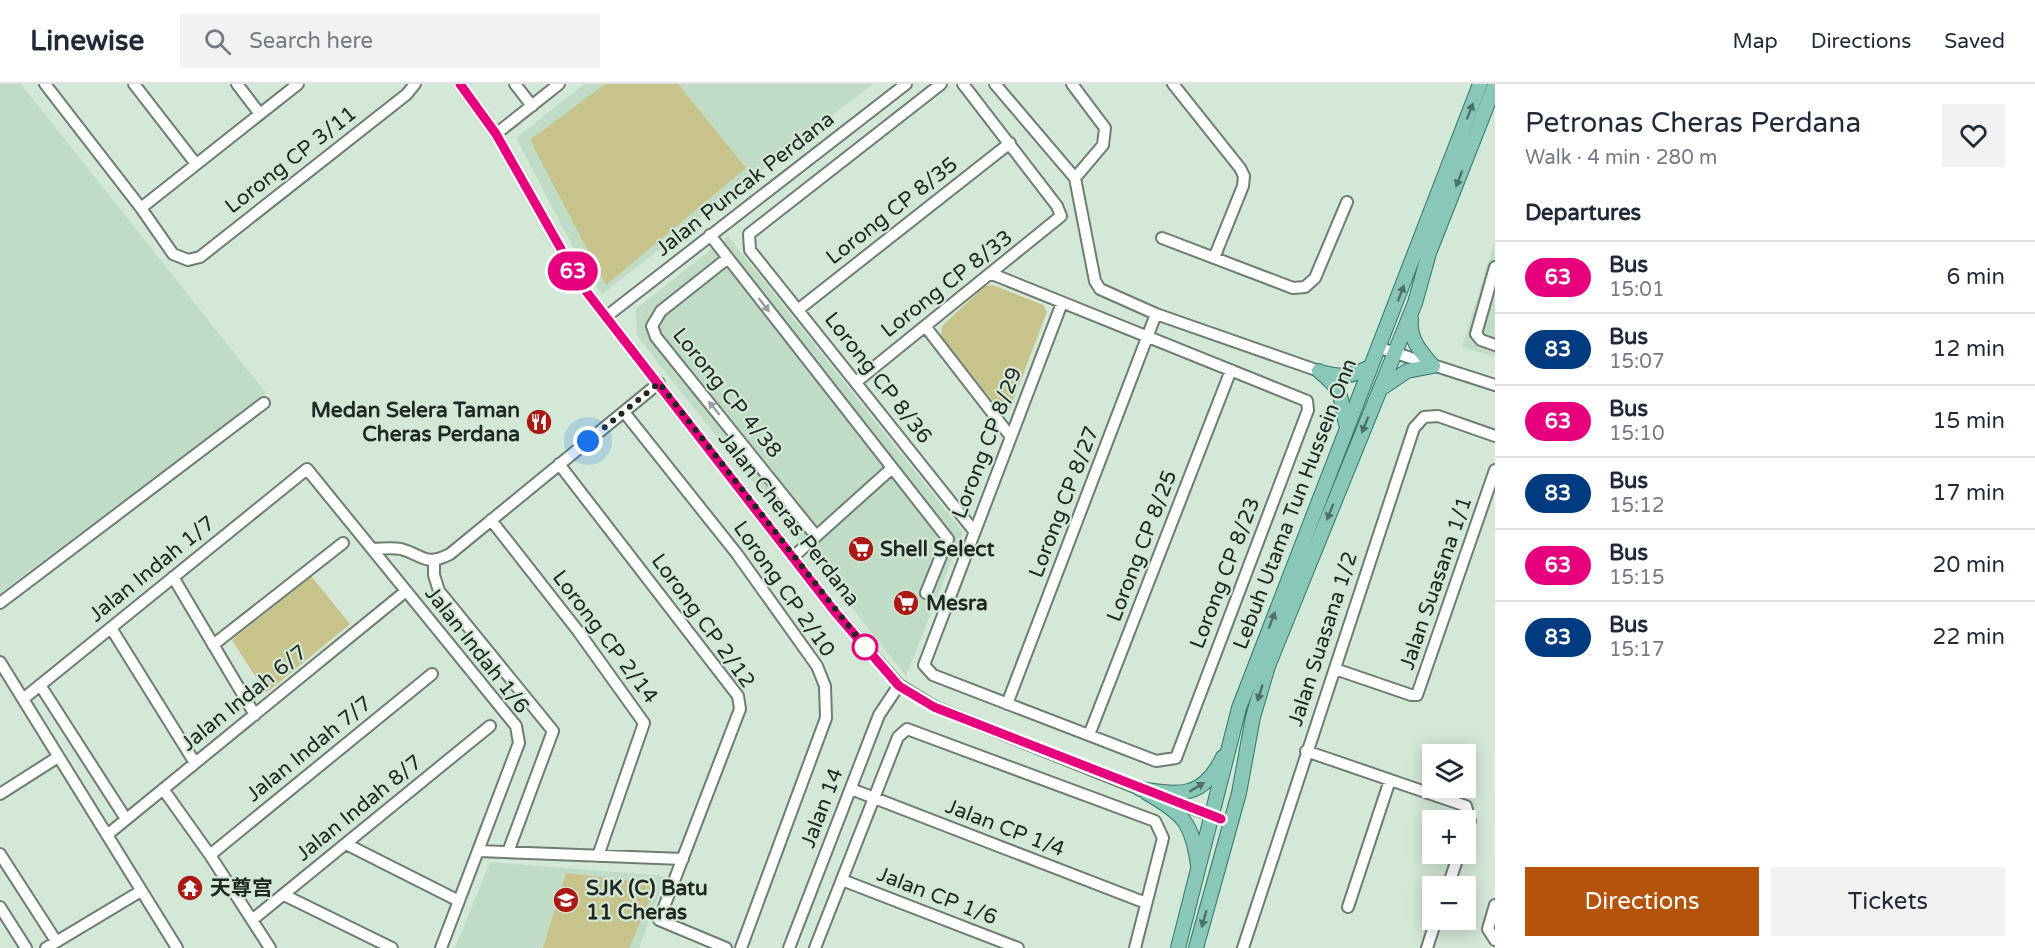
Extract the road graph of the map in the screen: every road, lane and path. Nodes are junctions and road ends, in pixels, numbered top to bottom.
1 (45, 84) edge
2 (134, 84) edge
3 (237, 84) edge
4 (298, 84) edge
5 (415, 84) edge
6 (460, 84) edge
7 (515, 84) edge
8 (559, 84) edge
9 (906, 84) edge
10 (941, 84) edge
11 (963, 84) edge
12 (995, 84) edge
13 (1072, 84) edge
14 (1173, 84) edge
15 (1480, 84) edge
16 (1495, 85) edge
17 (532, 106) junction
18 (260, 114) junction
19 (496, 134) junction
20 (1010, 143) junction
21 (196, 164) junction
22 (1075, 178) junction
23 (1347, 202) dead end
24 (141, 208) junction
25 (710, 235) junction
26 (1162, 238) dead end
27 (728, 258) junction
28 (1214, 258) junction
29 (1495, 267) edge
30 (992, 274) junction
31 (1062, 303) junction
32 (799, 309) junction
33 (1412, 311) junction
34 (1156, 314) junction
35 (607, 316) junction
36 (925, 326) junction
37 (1149, 338) junction
38 (1495, 345) edge
39 (1380, 348) junction
40 (1394, 353) junction
41 (1434, 366) junction
42 (1370, 367) junction
43 (1231, 370) junction
44 (1319, 371) junction
45 (856, 382) junction
46 (659, 383) junction
47 (1495, 385) edge
48 (1378, 392) junction
49 (264, 403) dead end
50 (624, 412) junction
51 (1347, 428) junction
52 (1495, 436) edge
53 (1011, 437) junction
54 (560, 464) junction
55 (307, 469) joint
56 (891, 469) junction
57 (1495, 470) edge
58 (491, 520) junction
59 (974, 531) junction
60 (816, 536) junction
61 (342, 543) dead end
62 (372, 549) junction
63 (793, 556) junction
64 (434, 561) junction
65 (173, 577) junction
66 (406, 591) junction
67 (926, 593) dead end
68 (0, 603) edge
69 (111, 627) junction
70 (213, 645) junction
71 (0, 662) edge
72 (1335, 669) junction
73 (432, 674) dead end
74 (40, 685) junction
75 (899, 686) junction
76 (23, 699) junction
77 (1007, 704) junction
78 (255, 715) junction
79 (490, 726) dead end
80 (1089, 735) junction
81 (1230, 740) junction
82 (1306, 751) junction
83 (58, 757) junction
84 (195, 763) junction
85 (1244, 764) junction
86 (1389, 780) junction
87 (164, 789) junction
88 (850, 789) junction
89 (1140, 789) junction
90 (0, 794) edge
91 (874, 799) junction
92 (1467, 810) edge
93 (1217, 818) junction
94 (126, 819) junction
95 (106, 835) junction
96 (346, 844) junction
97 (479, 851) junction
98 (508, 852) junction
99 (0, 854) edge
100 (210, 855) junction
101 (598, 856) junction
102 (683, 858) junction
103 (1199, 870) junction
104 (842, 880) junction
105 (1214, 886) junction
106 (141, 891) junction
107 (284, 895) junction
108 (459, 901) junction
109 (1146, 903) junction
110 (1495, 905) edge
111 (1348, 906) dead end
112 (0, 907) edge
113 (252, 920) junction
114 (1433, 930) edge
115 (1495, 940) edge
116 (56, 941) junction
117 (26, 948) edge
118 (46, 948) edge
119 (177, 948) edge
120 (270, 948) edge
121 (392, 948) edge
122 (441, 948) edge
123 (726, 948) edge
124 (741, 948) edge
125 (789, 948) edge
126 (815, 948) edge
127 (1018, 948) edge
128 (1135, 948) edge
129 (1178, 948) edge
130 (1196, 948) edge
131 (1243, 948) edge
132 (1427, 948) edge

1 - 24 street
2 - 21 street
3 - 18 street
4 - 18 street
5 - 24 street, Lorong CP 3/11
6 - 19 street, Jalan Cheras Perdana
7 - 17 street
8 - 17 street
9 - 25 street, Jalan Puncak Perdana
10 - 32 street, Lorong CP 8/36
11 - 20 street
12 - 22 street
13 - 22 street
14 - 28 street
39 -> 15 main road, Lebuh Utama Tun Hussein Onn
16 -> 33 main road, Lebuh Utama Tun Hussein Onn
17 - 19 street
18 - 21 street
19 - 35 street, Jalan Cheras Perdana
20 - 30 street, Lorong CP 8/33
20 - 32 street, Lorong CP 8/35
21 - 24 street
22 - 34 street
23 - 28 street
25 - 27 street
25 - 35 street, Jalan Puncak Perdana
26 - 28 street
27 -> 56 street
60 -> 27 street, Lorong CP 4/38
29 - 38 street
30 - 31 street
30 - 36 street, Lorong CP 8/33
31 - 37 street
31 - 53 street, Lorong CP 8/29
32 - 45 street, Lorong CP 8/36
33 - 40 main road, Lebuh Utama Tun Hussein Onn
33 - 41 main road
34 - 37 street, Lorong CP 8/27
34 - 44 street
35 - 46 street, Jalan Cheras Perdana
36 - 45 street, Lorong CP 8/33
36 - 53 street
37 - 43 street
37 - 77 street, Lorong CP 8/27
39 - 40 street
39 - 42 main road, Lebuh Utama Tun Hussein Onn
40 - 41 street
40 - 48 main road, Lebuh Utama Tun Hussein Onn
41 - 47 street
41 - 48 main road
42 - 44 main road
42 - 51 main road, Lebuh Utama Tun Hussein Onn
43 - 80 street, Lorong CP 8/25
43 - 80 street, Lorong CP 8/23
44 - 51 main road
45 - 59 street, Lorong CP 8/36
46 - 50 street
46 - 63 street, Jalan Cheras Perdana
48 -> 85 main road, Lebuh Utama Tun Hussein Onn
49 - 68 street
50 - 54 street
50 - 124 street, Lorong CP 2/10
81 -> 51 main road, Lebuh Utama Tun Hussein Onn
52 - 72 street, Jalan Suasana 1/2
53 - 59 street, Lorong CP 8/29
54 - 58 street
54 - 102 street, Lorong CP 2/12
55 - 62 street, Jalan Indah 1/6
55 - 65 street, Jalan Indah 1/7
56 - 60 street
56 - 67 street
57 - 72 street, Jalan Suasana 1/1
58 - 64 street
58 - 101 street, Lorong CP 2/14
59 - 77 street, Lorong CP 8/29
60 - 63 street
61 - 70 street
62 - 64 street
62 - 66 street, Jalan Indah 1/6
63 - 75 street, Jalan Cheras Perdana
64 - 98 street
65 - 69 street, Jalan Indah 1/7
65 - 70 street
66 - 78 street, Jalan Indah 6/7
66 - 97 street, Jalan Indah 1/6
69 - 74 street, Jalan Indah 1/7
69 - 84 street
70 - 78 street
71 - 76 street
72 - 82 street, Jalan Suasana 1/2
73 - 100 street, Jalan Indah 7/7
74 - 76 street, Jalan Indah 1/7
74 - 94 street
75 - 88 street, Jalan 14
75 - 89 street, Jalan Cheras Perdana
76 - 83 street
77 - 80 street
78 - 84 street, Jalan Indah 6/7
79 - 96 street, Jalan Indah 8/7
89 -> 81 main road
81 - 93 main road, Lebuh Utama Tun Hussein Onn
82 - 86 street
82 - 131 street, Jalan Suasana 1/2
83 - 90 street
83 - 95 street
84 - 87 street, Jalan Indah 6/7
85 - 93 main road
85 - 105 main road, Lebuh Utama Tun Hussein Onn
86 - 92 street
86 - 111 street
87 - 94 street, Jalan Indah 6/7
87 - 100 street
88 - 91 street, Jalan CP 1/4
88 - 125 street, Jalan 14
89 - 93 street, Jalan Cheras Perdana
89 - 103 main road
91 - 104 street
91 - 109 street, Jalan CP 1/4
91 - 109 street
93 - 103 main road, Lebuh Utama Tun Hussein Onn
93 - 105 main road
94 - 95 street, Jalan Indah 6/7
95 - 106 street
96 - 107 street, Jalan Indah 8/7
96 - 108 street
97 - 98 street
97 - 108 street, Jalan Indah 1/6
98 - 101 street
99 - 116 street
100 - 113 street
101 - 102 street
102 - 123 street, Lorong CP 2/12
103 - 129 main road, Lebuh Utama Tun Hussein Onn
104 - 126 street
104 - 127 street, Jalan CP 1/6
105 -> 130 main road, Lebuh Utama Tun Hussein Onn
106 - 116 street
106 - 119 street
107 - 113 street, Jalan Indah 8/7
107 - 121 street
108 - 122 street, Jalan Indah 1/6
109 - 128 street
110 - 115 street
112 - 117 street
113 - 120 street
114 - 132 street
116 - 118 street

